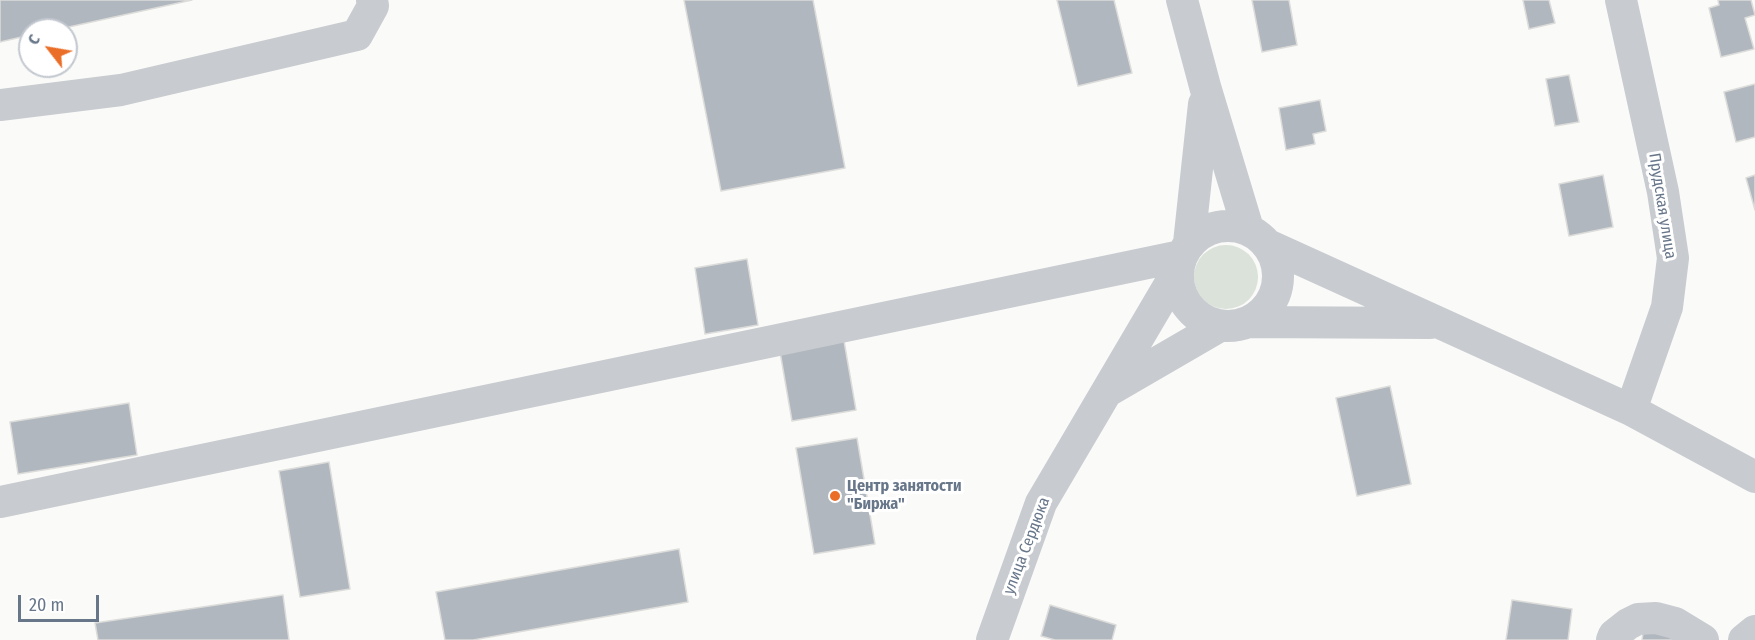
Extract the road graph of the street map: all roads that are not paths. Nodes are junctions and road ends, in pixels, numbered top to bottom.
1 (372, 0) edge
2 (1182, 0) edge
3 (1621, 0) edge
4 (1206, 90) junction
5 (0, 105) edge
6 (1258, 237) junction
7 (1182, 257) junction
8 (1442, 323) junction
9 (1234, 324) junction
10 (1105, 393) junction
11 (1631, 410) junction
12 (1755, 477) edge
13 (0, 502) edge
14 (1755, 631) edge
15 (992, 640) edge
16 (1612, 640) edge
17 (1703, 640) edge
18 (1744, 640) edge

1 - 5 street
2 - 4 street
3 - 11 street, Прудская улица
4 - 6 street
4 - 7 street
6 - 7 street
6 - 8 street
6 - 9 street
7 - 9 street
7 - 10 street, улица Сердюка
7 - 13 street
8 - 9 street
8 - 11 street
9 - 10 street
10 - 15 street, улица Сердюка
11 - 12 street
14 - 18 street
16 - 17 street

